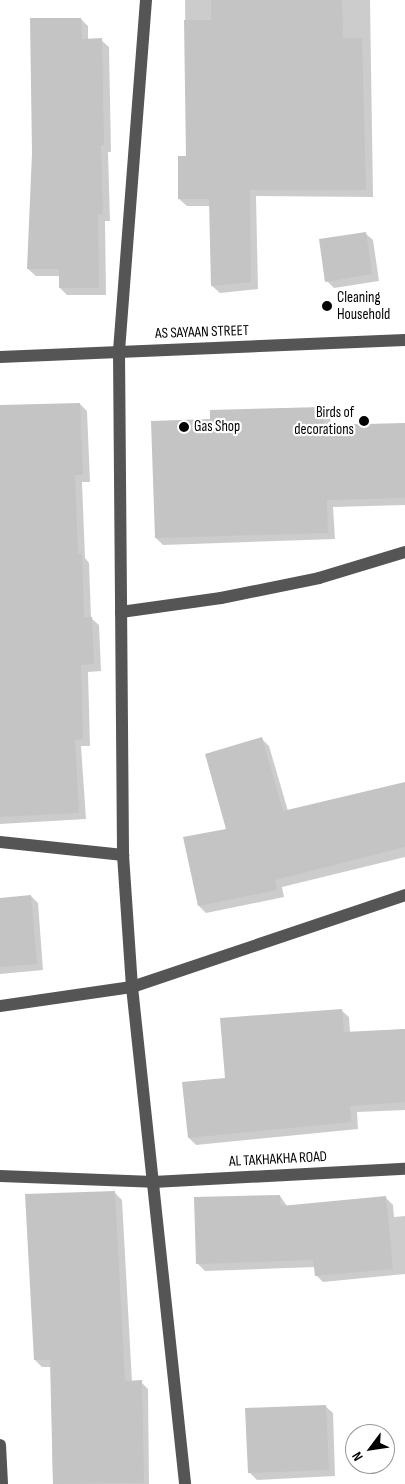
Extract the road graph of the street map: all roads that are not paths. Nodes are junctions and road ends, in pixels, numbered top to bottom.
1 (146, 0) edge
2 (405, 340) edge
3 (120, 352) junction
4 (0, 357) edge
5 (405, 552) edge
6 (121, 612) junction
7 (0, 842) edge
8 (123, 856) junction
9 (405, 895) edge
10 (132, 987) junction
11 (0, 1006) edge
12 (405, 1168) edge
13 (0, 1176) edge
14 (153, 1182) junction
15 (0, 1445) edge
16 (2, 1484) edge
17 (186, 1484) edge

1 - 3 street
2 - 3 street, AS SAYAAN STREET
3 - 4 street, AS SAYAAN STREET
3 - 6 street
5 - 6 street
6 - 8 street
7 - 8 street
8 - 10 street
9 - 10 street
10 - 11 street
10 - 14 street
12 - 14 street, AL TAKHAKHA ROAD
13 - 14 street, AL TAKHAKHA ROAD
14 - 17 street
15 - 16 street

